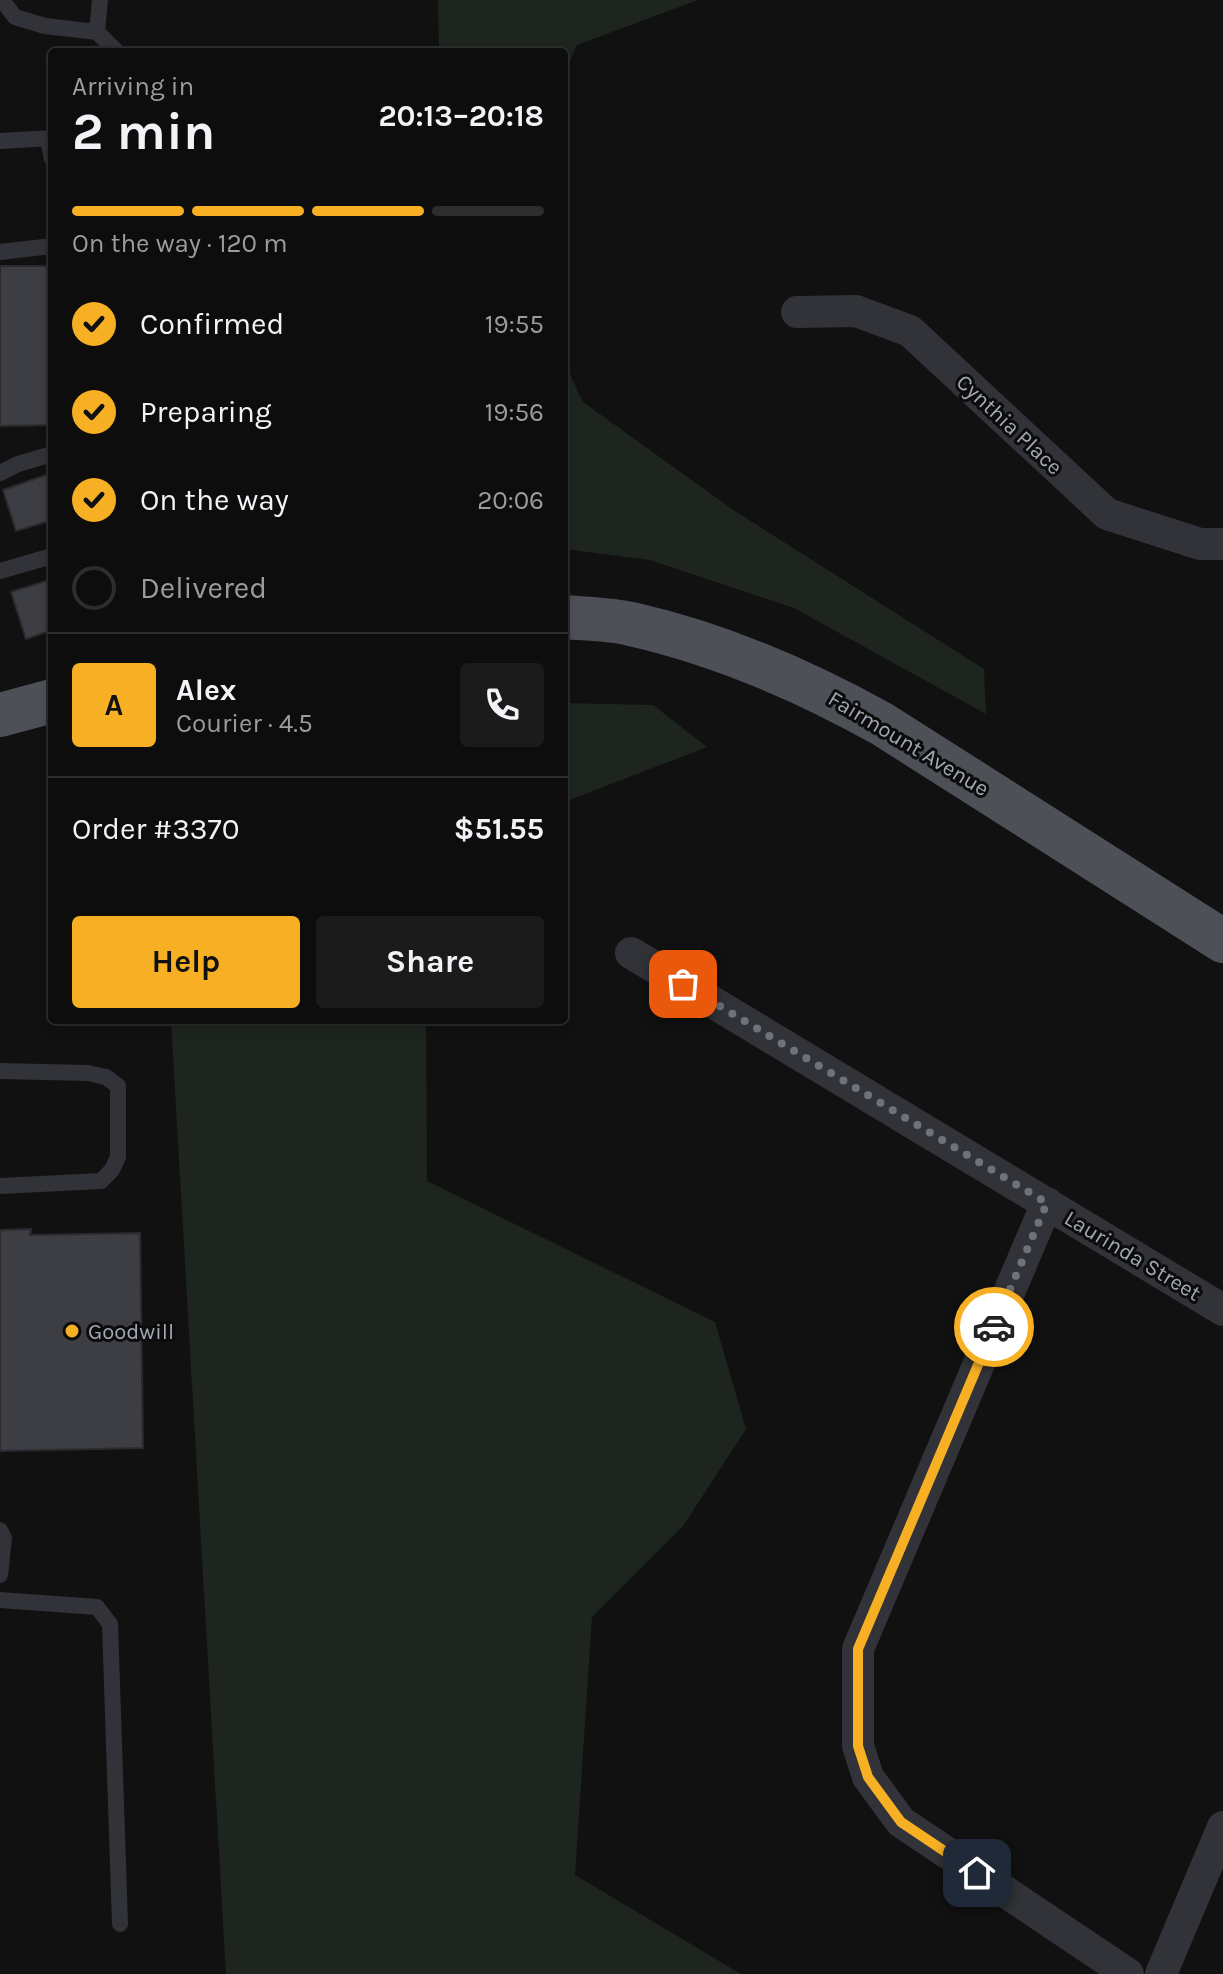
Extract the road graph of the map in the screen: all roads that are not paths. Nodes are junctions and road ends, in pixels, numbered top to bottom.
1 (2, 0) edge
2 (100, 0) edge
3 (97, 32) junction
4 (113, 48) edge
5 (48, 139) edge
6 (0, 141) edge
7 (48, 246) edge
8 (0, 252) edge
9 (797, 312) dead end
10 (48, 455) edge
11 (0, 473) edge
12 (1223, 544) edge
13 (48, 557) edge
14 (0, 571) edge
15 (568, 617) edge
16 (48, 702) edge
17 (0, 715) edge
18 (1223, 941) edge
19 (631, 953) dead end
20 (0, 1071) edge
21 (0, 1186) edge
22 (1047, 1203) junction
23 (1223, 1310) edge
24 (0, 1530) edge
25 (0, 1575) edge
26 (0, 1600) edge
27 (1223, 1827) edge
28 (120, 1924) dead end
29 (1128, 1974) edge
30 (1161, 1974) edge

1 - 3 lane
2 - 3 lane
3 - 4 lane
5 - 6 lane
7 - 8 lane
9 - 12 street, Cynthia Place
10 - 11 lane
13 - 14 lane
15 - 18 main road, Fairmount Avenue
16 - 17 main road
19 - 22 street, Laurinda Street
20 - 21 lane
22 - 23 street, Laurinda Street
22 - 29 street
24 - 25 lane
26 - 28 lane
27 - 30 street

